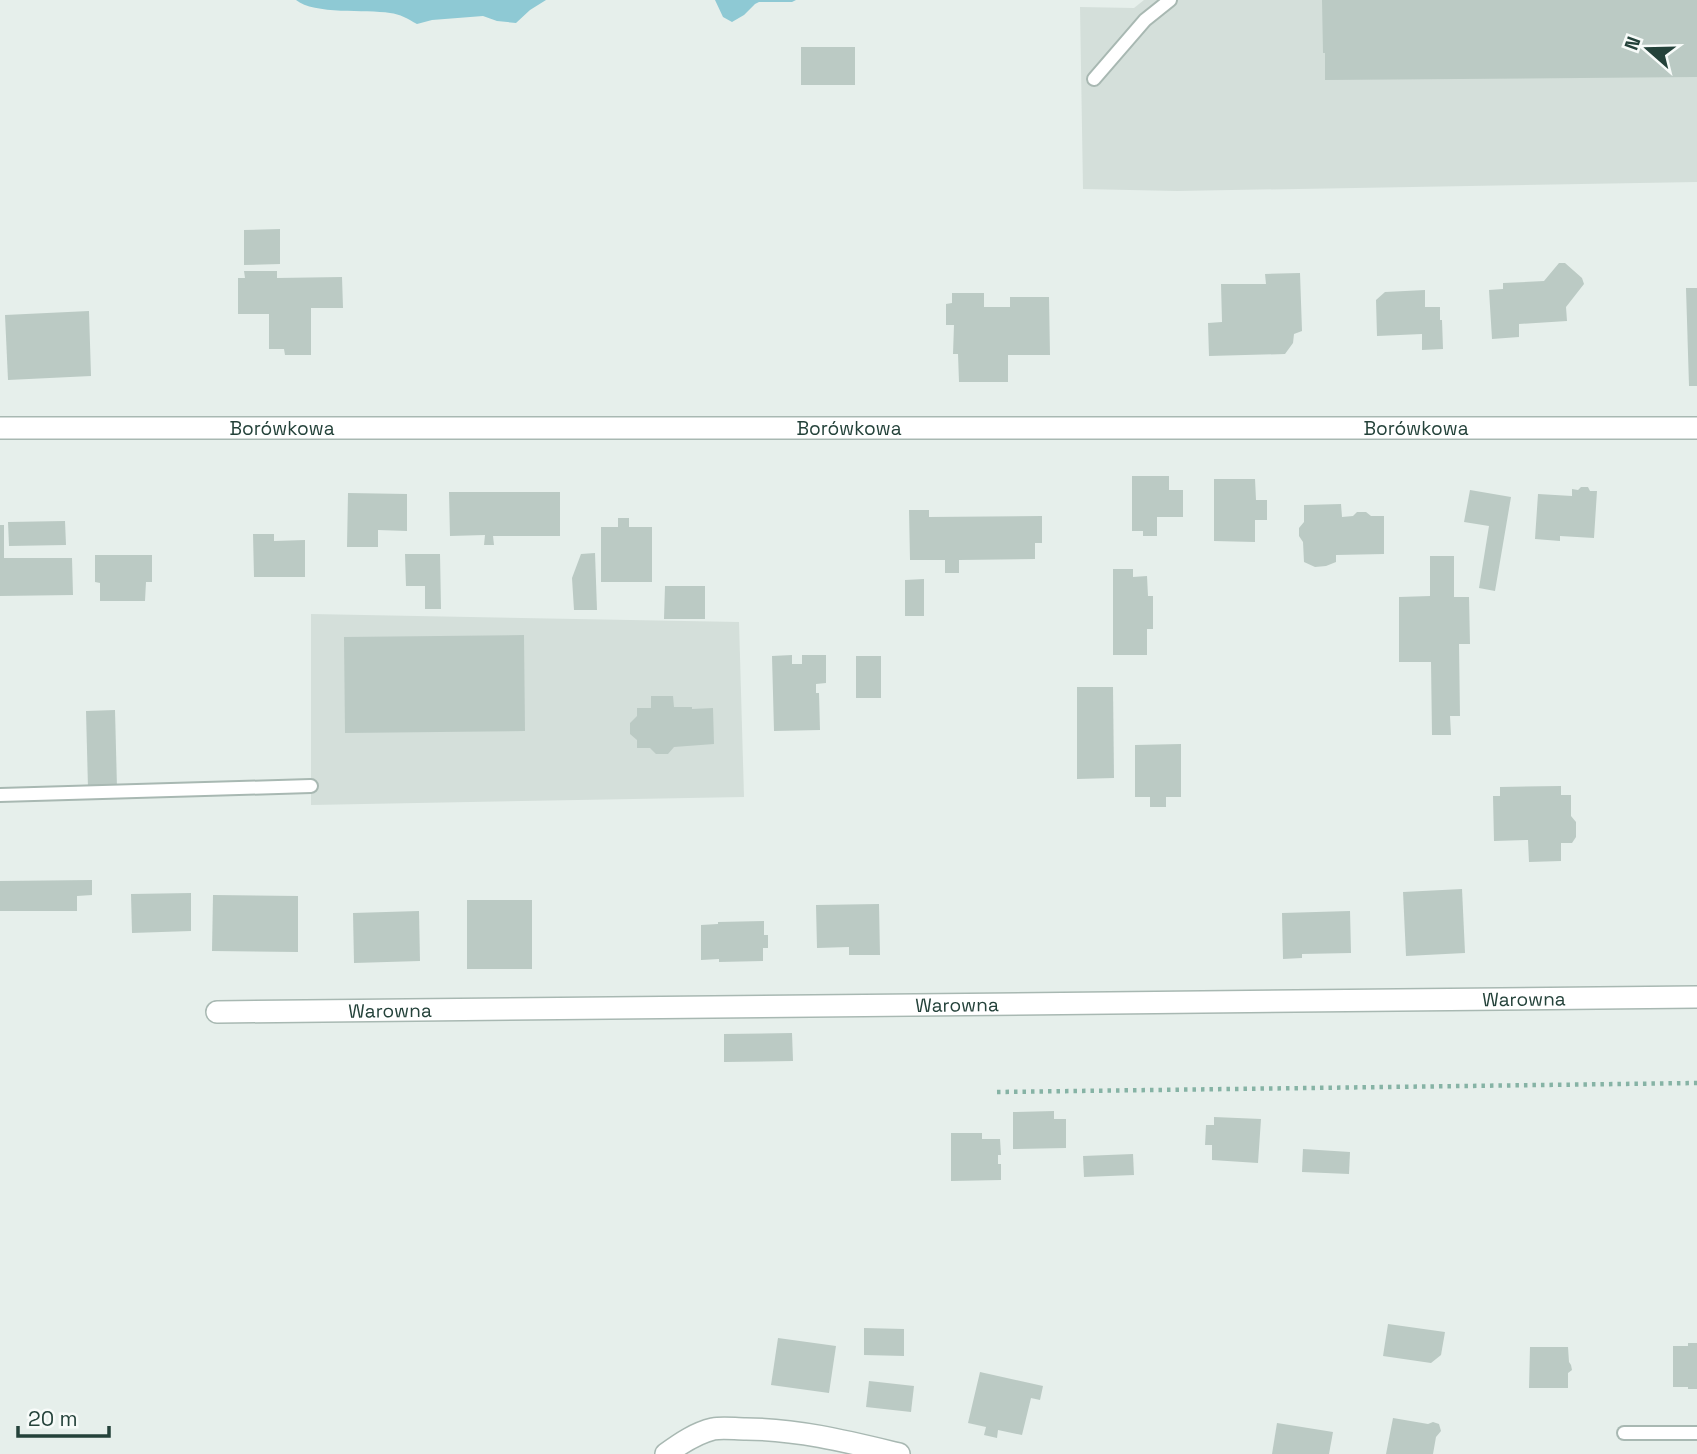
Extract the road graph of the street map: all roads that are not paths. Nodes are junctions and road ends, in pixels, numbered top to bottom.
1 (1170, 0) edge
2 (1094, 79) dead end
3 (0, 428) edge
4 (1697, 428) edge
5 (311, 786) dead end
6 (0, 795) edge
7 (1697, 997) edge
8 (217, 1012) dead end
9 (1624, 1433) dead end
10 (1697, 1433) edge
11 (666, 1454) edge
12 (899, 1454) edge

1 - 2 lane
3 - 4 street, Borówkowa
5 - 6 lane
7 - 8 street, Warowna
9 - 10 lane
11 - 12 street

